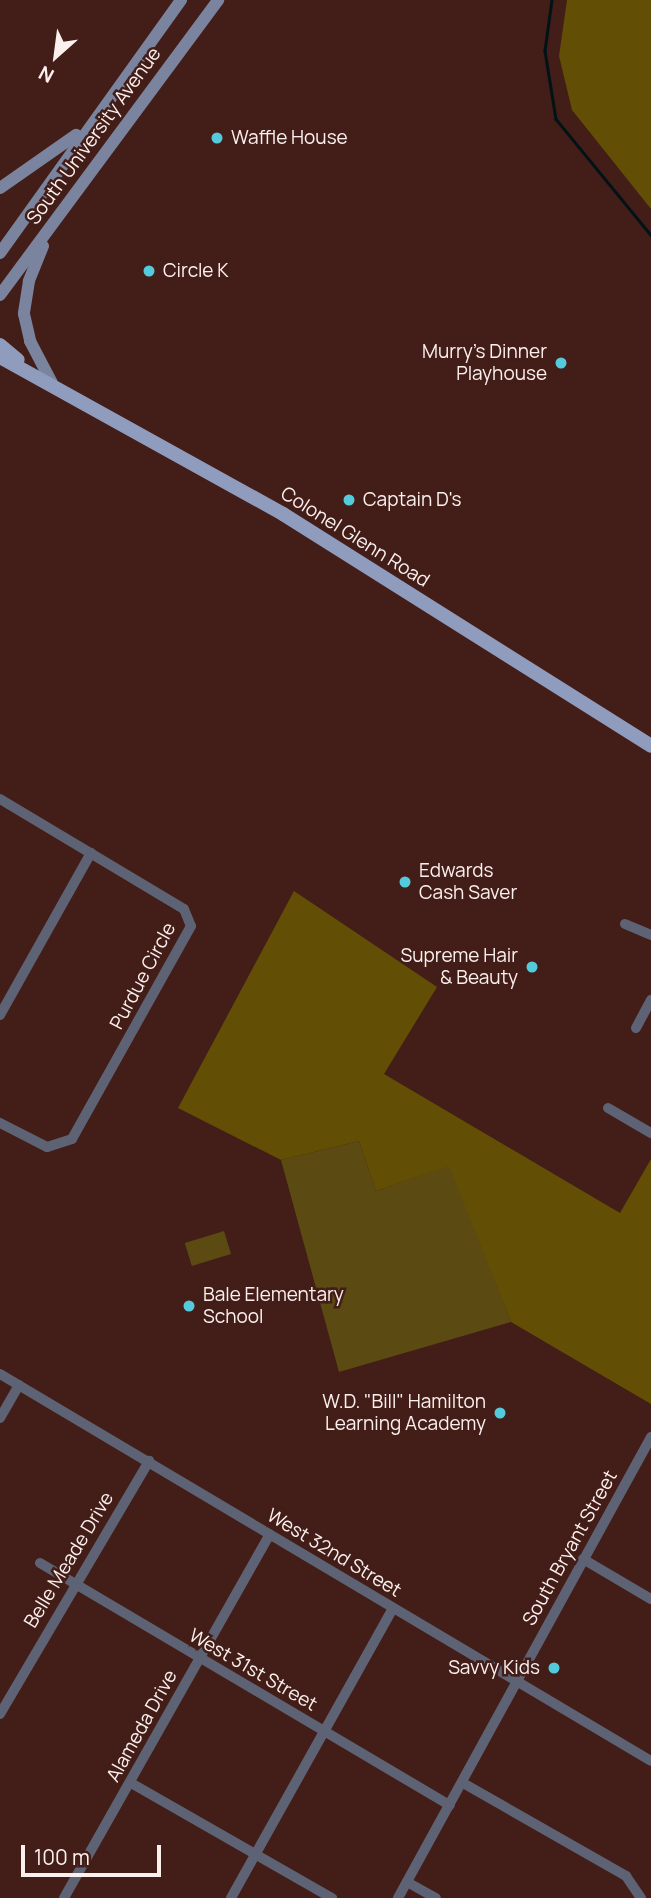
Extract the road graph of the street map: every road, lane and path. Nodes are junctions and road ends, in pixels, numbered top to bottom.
1 (181, 0) edge
2 (218, 0) edge
3 (107, 102) junction
4 (0, 188) edge
5 (60, 215) junction
6 (0, 253) edge
7 (0, 295) edge
8 (0, 345) edge
9 (0, 358) edge
10 (33, 372) junction
11 (52, 383) junction
12 (651, 746) edge
13 (0, 799) edge
14 (91, 853) junction
15 (625, 924) dead end
16 (651, 935) edge
17 (651, 1000) edge
18 (0, 1015) edge
19 (636, 1028) dead end
20 (608, 1108) dead end
21 (0, 1123) edge
22 (651, 1133) edge
23 (0, 1374) edge
24 (19, 1385) junction
25 (0, 1418) edge
26 (651, 1437) edge
27 (149, 1461) junction
28 (270, 1534) junction
29 (583, 1559) junction
30 (40, 1563) dead end
31 (74, 1586) junction
32 (651, 1599) edge
33 (393, 1608) junction
34 (200, 1660) junction
35 (517, 1683) junction
36 (0, 1714) edge
37 (324, 1731) junction
38 (651, 1761) edge
39 (131, 1783) junction
40 (463, 1783) junction
41 (450, 1805) junction
42 (255, 1854) junction
43 (407, 1882) junction
44 (64, 1898) edge
45 (231, 1898) edge
46 (332, 1898) edge
47 (398, 1898) edge
48 (436, 1898) edge
49 (641, 1898) edge

1 - 3 main road, South University Avenue
2 - 5 main road, South University Avenue
3 - 4 main road
3 - 6 main road, South University Avenue
5 - 7 main road, South University Avenue
5 - 11 main road
8 - 10 main road, Colonel Glenn Road
9 - 10 main road, Colonel Glenn Road
10 - 11 main road, Colonel Glenn Road
11 - 12 main road, Colonel Glenn Road
13 - 14 street, Purdue Circle
14 - 18 street
14 - 21 street, Purdue Circle
15 - 16 street
17 - 19 street
20 - 22 street
23 - 24 street, West 32nd Street
24 - 25 street
24 - 27 street, West 32nd Street
26 - 29 street, South Bryant Street
27 - 28 street, West 32nd Street
27 - 31 street, Belle Meade Drive
28 - 33 street, West 32nd Street
28 - 34 street, Alameda Drive
29 - 32 street
29 - 35 street, South Bryant Street
30 - 31 street, West 31st Street
31 - 34 street, West 31st Street
31 - 36 street, Belle Meade Drive
33 - 35 street, West 32nd Street
33 - 37 street
34 - 37 street, West 31st Street
34 - 39 street, Alameda Drive
35 - 38 street, West 32nd Street
35 - 40 street, South Bryant Street
37 - 41 street, West 31st Street
37 - 42 street
39 - 42 street
39 - 44 street, Alameda Drive
40 - 41 street, South Bryant Street
40 - 49 street
41 - 43 street, South Bryant Street
42 - 45 street
42 - 46 street
43 - 47 street, South Bryant Street
43 - 48 street

